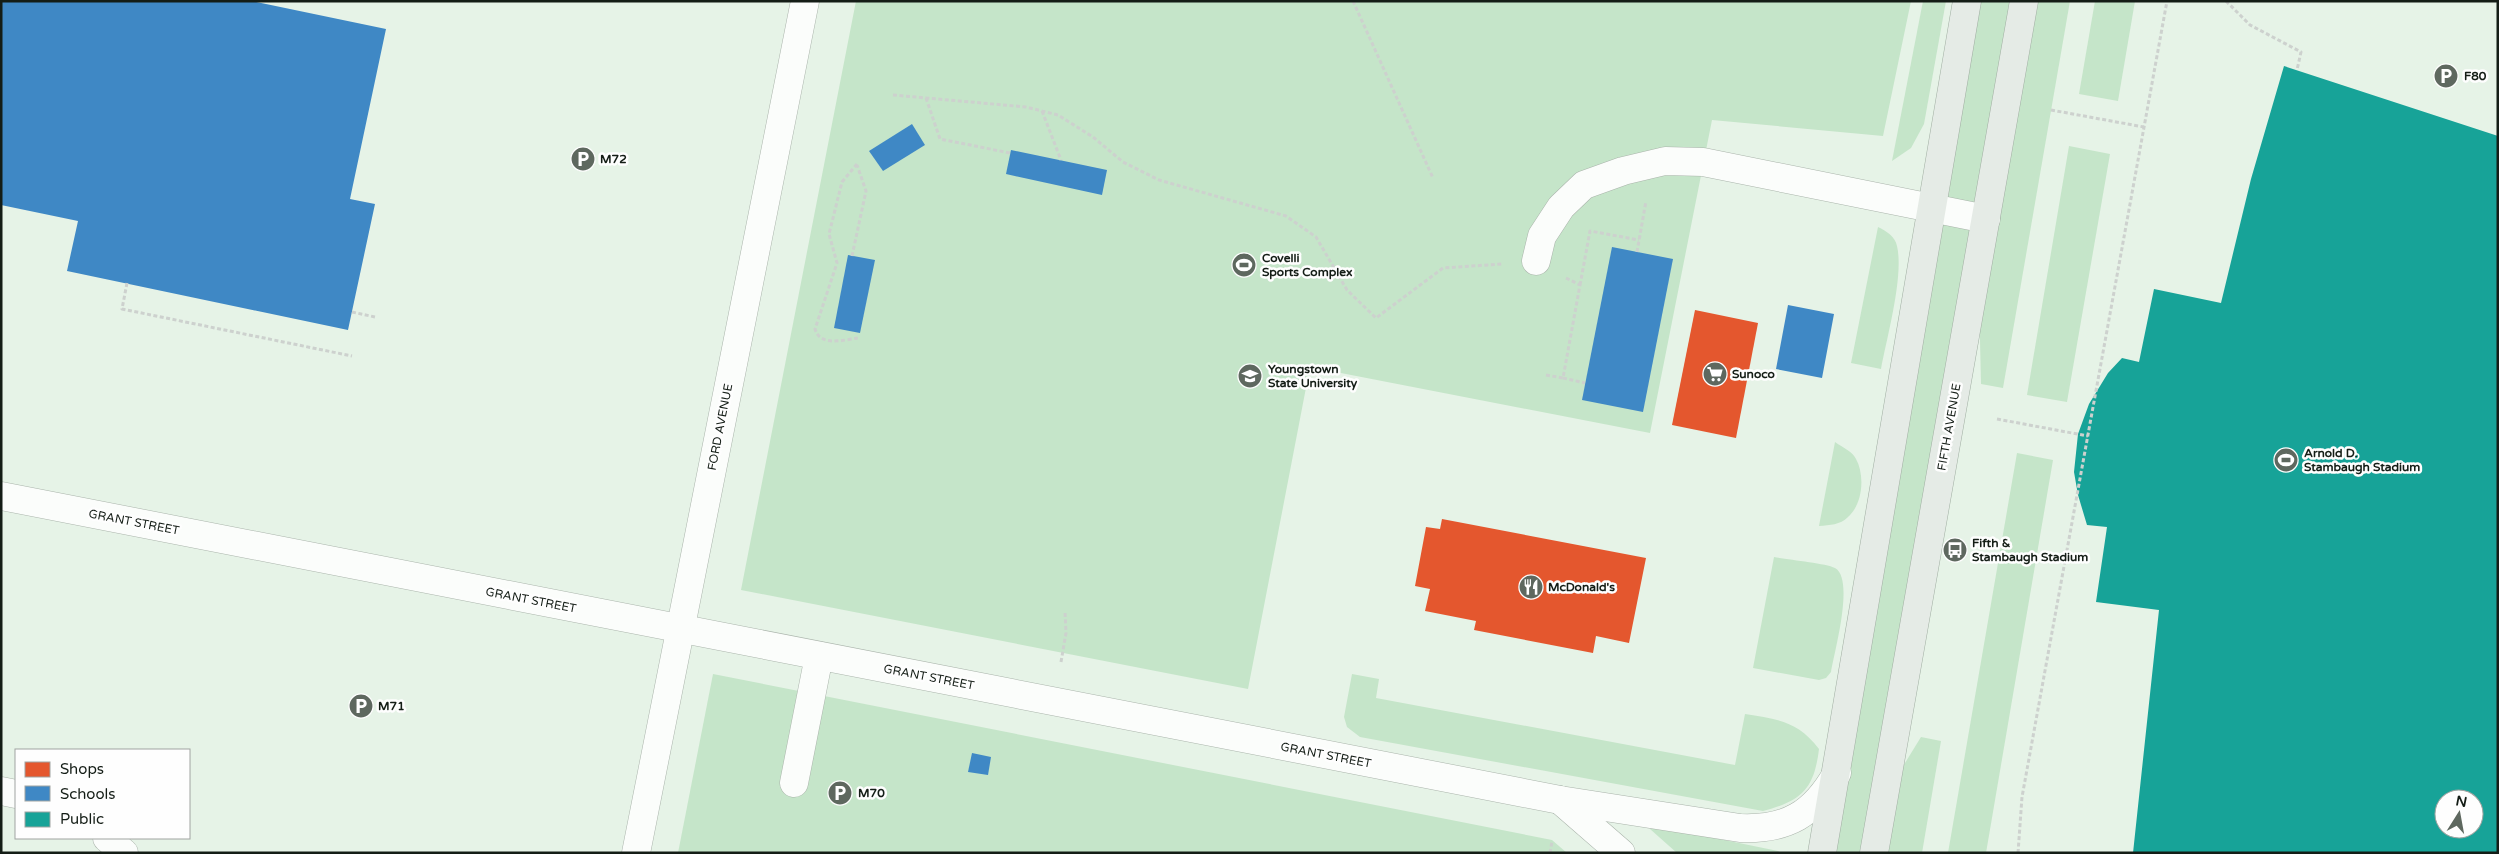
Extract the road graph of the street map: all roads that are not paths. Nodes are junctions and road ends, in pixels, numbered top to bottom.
1 (805, 1) edge
2 (1967, 1) edge
3 (2024, 1) edge
4 (1931, 208) junction
5 (1986, 219) junction
6 (1536, 262) road end
7 (1, 496) edge
8 (680, 629) junction
9 (819, 656) junction
10 (1837, 773) junction
11 (794, 783) dead end
12 (1, 791) edge
13 (15, 794) edge
14 (1560, 800) junction
15 (108, 839) edge
16 (124, 853) edge
17 (636, 853) edge
18 (1621, 853) edge
19 (1822, 853) edge
20 (1874, 853) edge

1 - 8 street, FORD AVENUE
2 - 4 main road
3 - 5 main road, FIFTH AVENUE
4 - 5 street
4 - 6 street
4 - 10 main road
5 - 20 main road, FIFTH AVENUE
7 - 8 street, GRANT STREET
8 - 9 street, GRANT STREET
8 - 17 street, FORD AVENUE
9 - 11 street
9 - 14 street, GRANT STREET
10 - 14 street, GRANT STREET
10 - 19 main road
12 - 13 street
14 - 18 street
15 - 16 street

